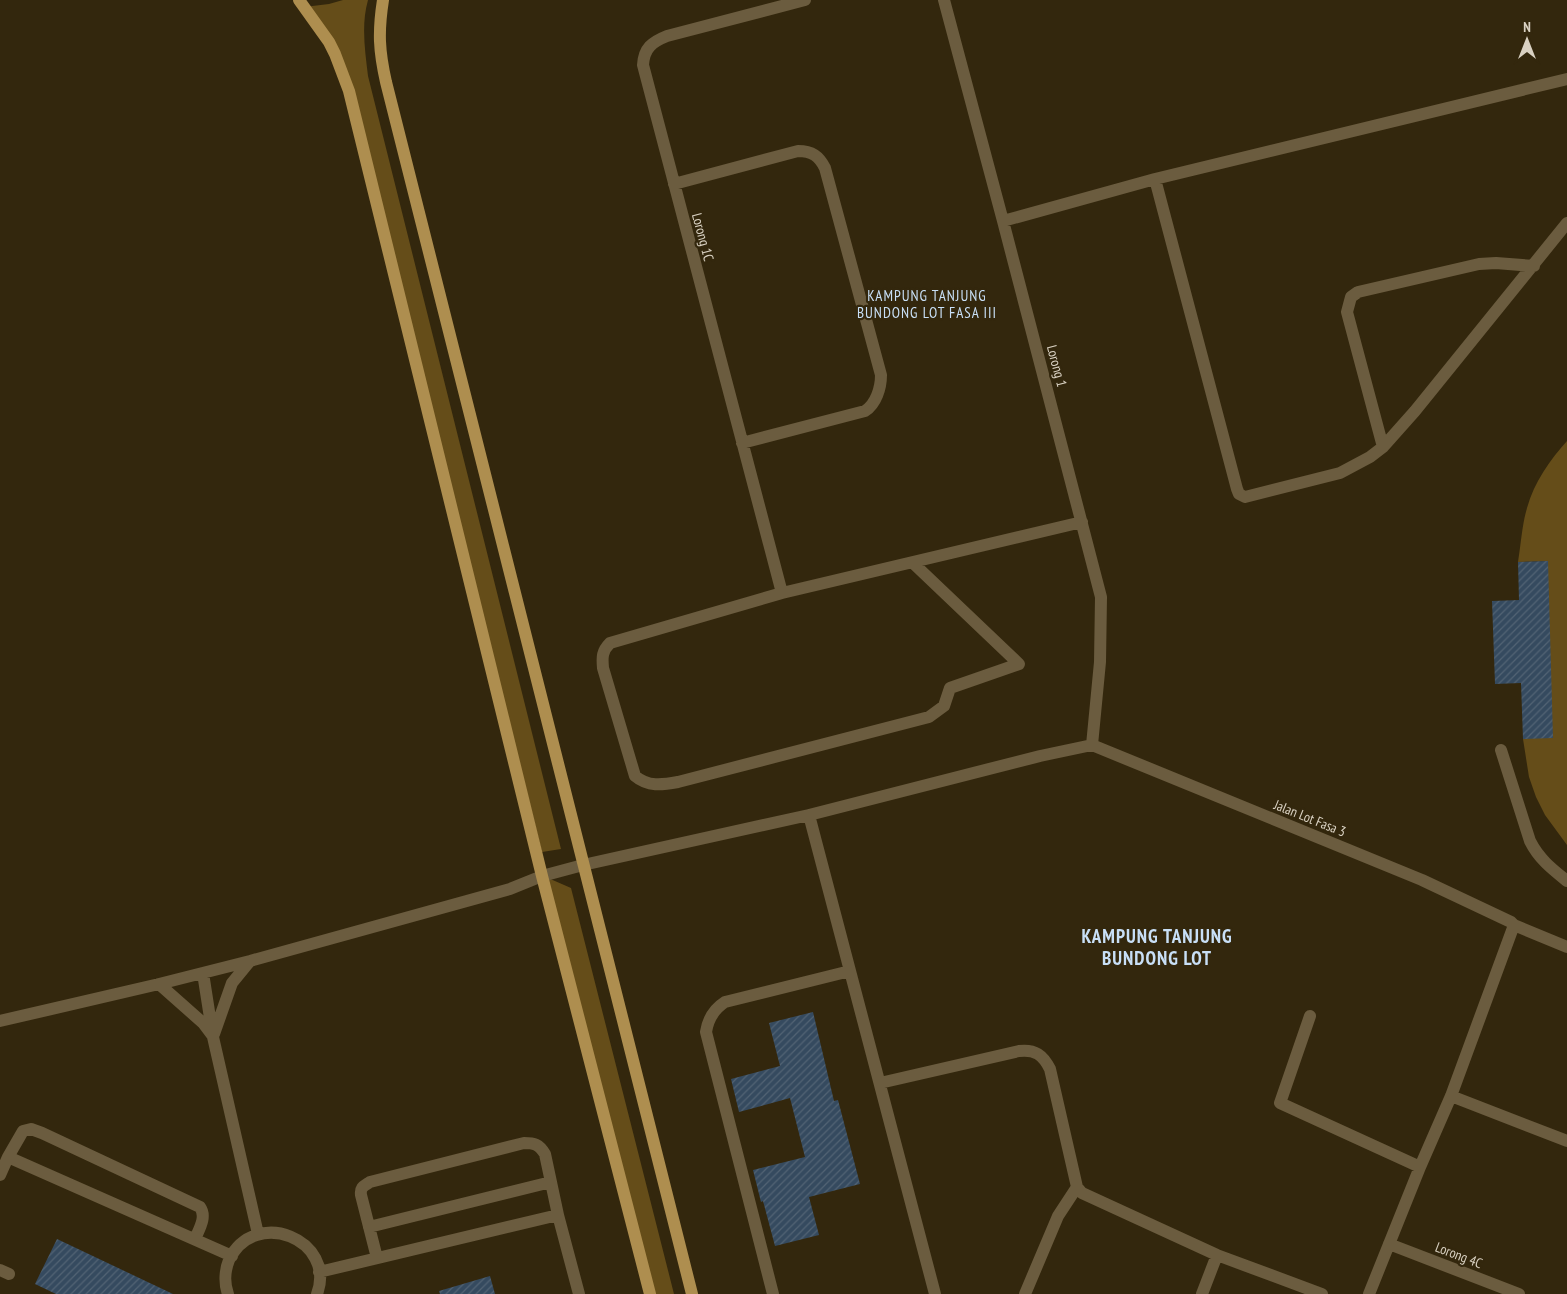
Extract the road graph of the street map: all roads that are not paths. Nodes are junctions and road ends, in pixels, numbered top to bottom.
1 (298, 0) edge
2 (384, 0) edge
3 (805, 0) edge
4 (944, 0) edge
5 (1567, 79) edge
6 (1155, 179) junction
7 (674, 184) junction
8 (1003, 221) junction
9 (1567, 223) edge
10 (1534, 266) junction
11 (742, 443) junction
12 (1383, 446) junction
13 (1082, 522) junction
14 (913, 563) junction
15 (782, 593) junction
16 (1092, 745) junction
17 (1501, 750) dead end
18 (809, 814) junction
19 (583, 865) junction
20 (542, 876) junction
21 (1567, 881) edge
22 (1514, 925) junction
23 (1567, 947) edge
24 (250, 961) junction
25 (850, 971) junction
26 (203, 973) junction
27 (159, 984) junction
28 (1310, 1016) dead end
29 (0, 1021) edge
30 (213, 1037) junction
31 (880, 1084) junction
32 (1451, 1096) junction
33 (1567, 1141) edge
34 (8, 1157) junction
35 (1420, 1167) junction
36 (0, 1176) edge
37 (551, 1182) junction
38 (1077, 1187) junction
39 (558, 1215) junction
40 (368, 1227) junction
41 (258, 1234) junction
42 (195, 1239) junction
43 (1389, 1244) junction
44 (1217, 1255) junction
45 (232, 1256) junction
46 (376, 1258) junction
47 (319, 1272) junction
48 (228, 1294) edge
49 (317, 1294) edge
50 (579, 1294) edge
51 (650, 1294) edge
52 (692, 1294) edge
53 (773, 1294) edge
54 (935, 1294) edge
55 (1025, 1294) edge
56 (1202, 1294) edge
57 (1322, 1294) edge
58 (1369, 1294) edge
59 (1519, 1294) edge

1 - 20 main road
2 - 19 main road
3 - 7 street, Lorong 1C
4 - 8 street, Lorong 1
5 - 6 street
6 - 8 street
6 - 12 street
7 - 11 street, Lorong 1C
7 - 11 street
8 - 13 street, Lorong 1
9 - 10 street
10 - 12 street
10 - 12 street
11 - 15 street, Lorong 1C
13 - 14 street
13 - 16 street, Lorong 1
14 - 15 street
14 - 15 street
16 - 18 street
16 - 22 street, Jalan Lot Fasa 3
17 - 21 street
18 - 19 street
18 - 25 street
19 - 20 street
19 - 52 main road
20 - 24 street
20 - 51 main road
22 - 23 street, Jalan Lot Fasa 3
22 - 32 street
24 - 26 street
24 - 30 street
25 - 31 street
25 - 53 street
26 - 27 street
26 - 30 street
27 - 29 street
27 - 30 street
28 - 35 street
30 - 41 street
31 - 38 street
31 - 54 street
32 - 33 street
32 - 35 street
34 - 36 street
34 - 42 street
34 - 42 street
35 - 43 street
37 - 39 street
37 - 40 street
37 - 40 street
38 - 44 street
38 - 55 street
39 - 46 street
39 - 50 street
40 - 46 street
41 - 45 street
41 - 47 street
42 - 45 street
43 - 58 street
43 - 59 street, Lorong 4C
44 - 56 street
44 - 57 street
45 - 48 street
46 - 47 street
47 - 49 street

